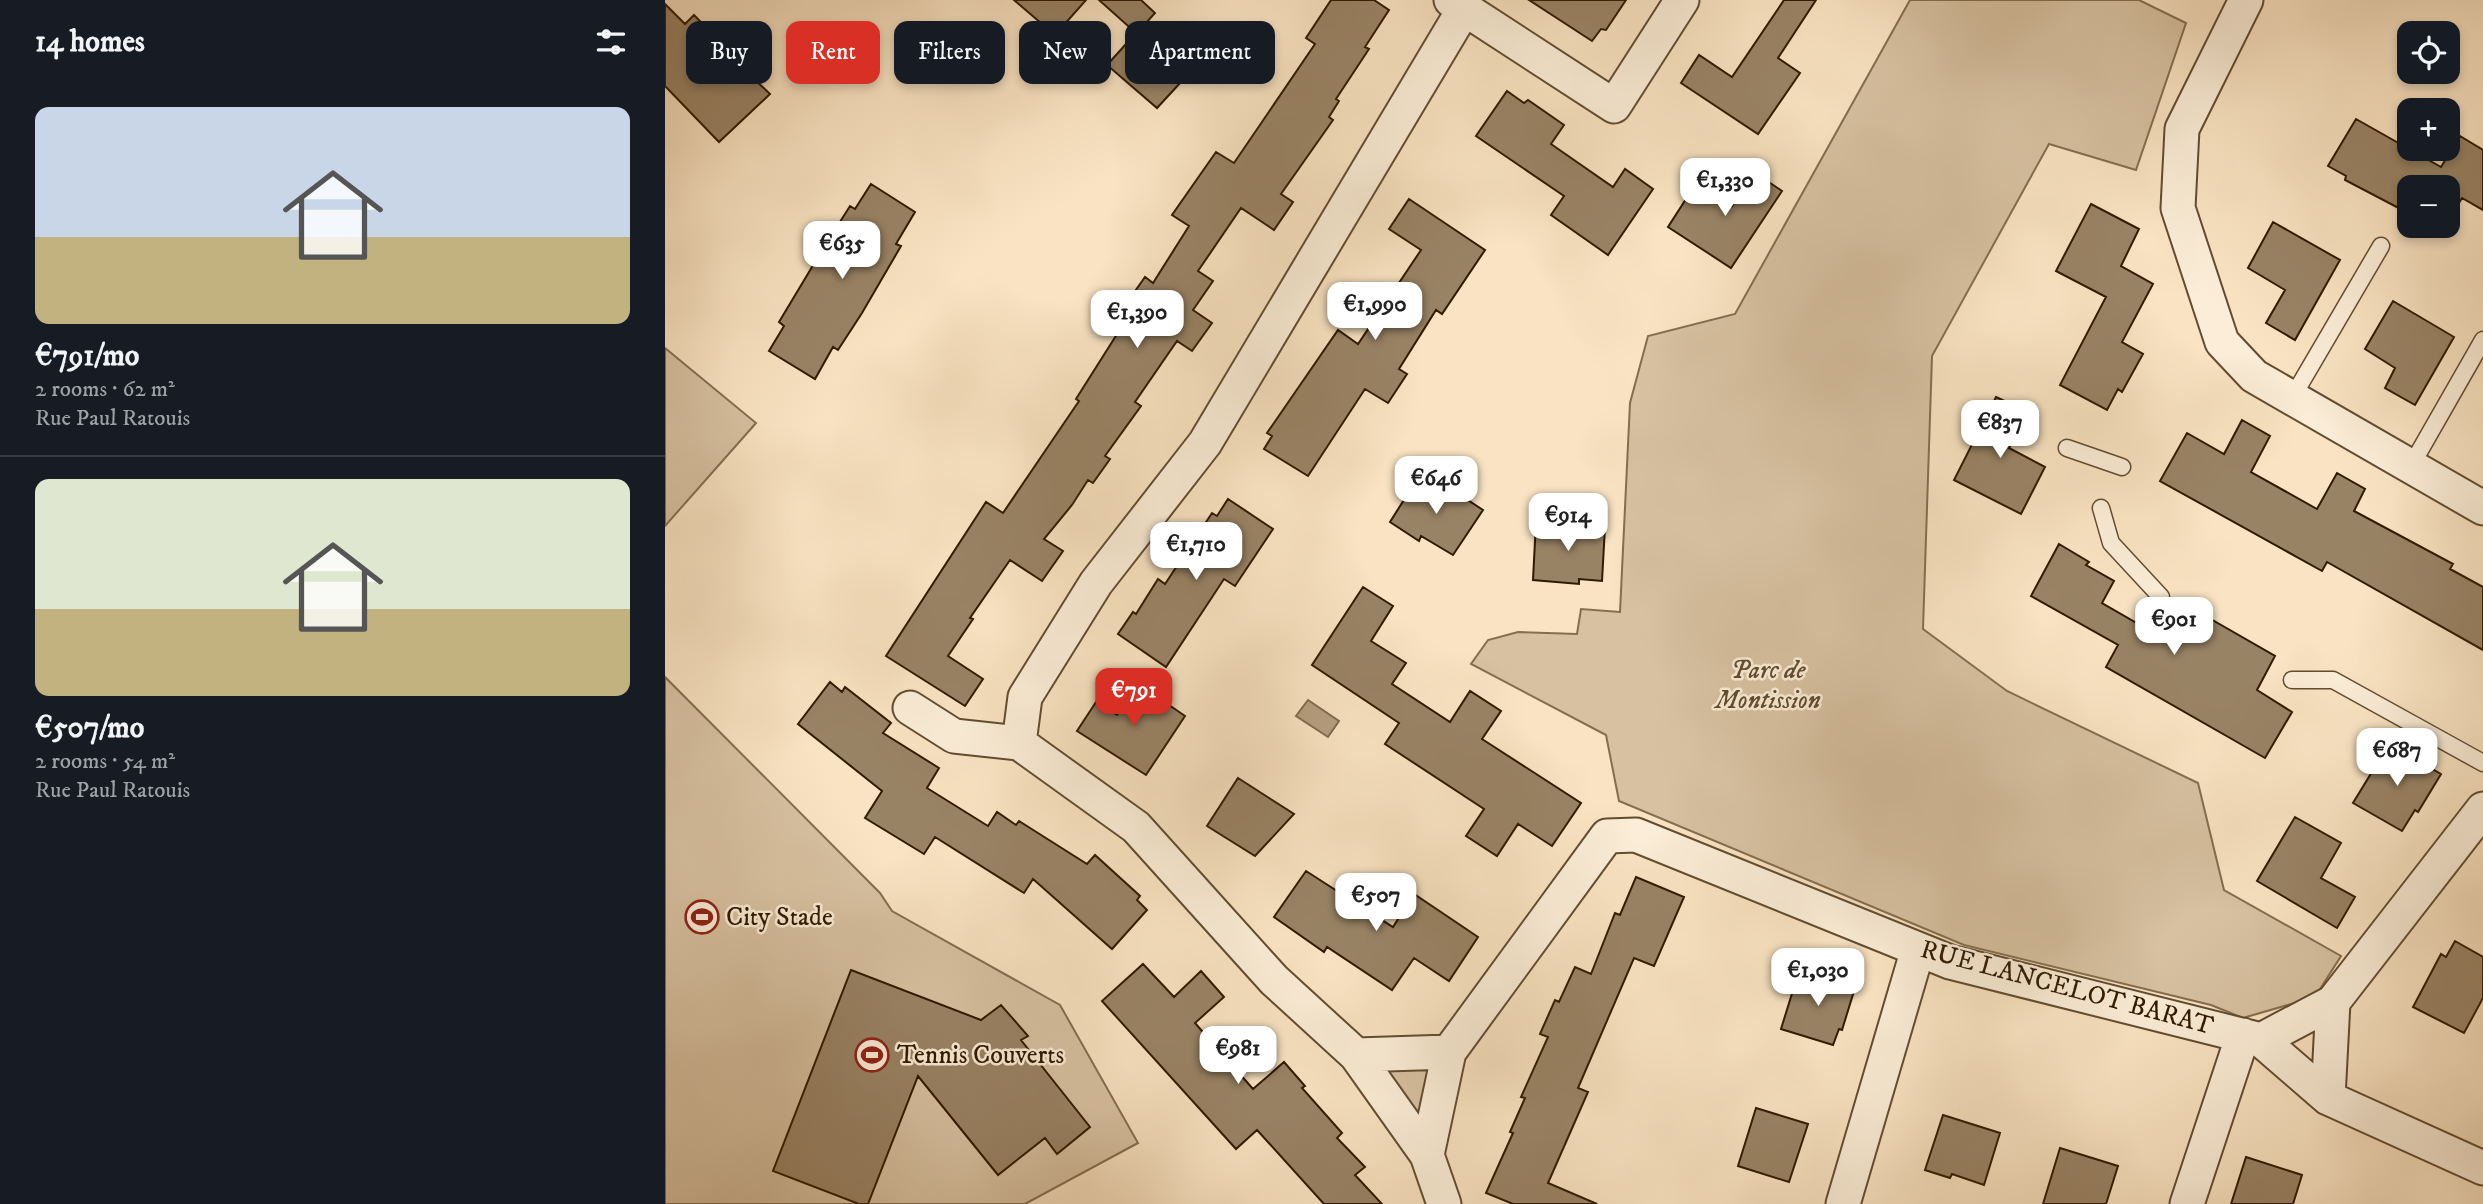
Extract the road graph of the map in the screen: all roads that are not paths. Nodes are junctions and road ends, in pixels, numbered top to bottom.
1 (1682, 0) edge
2 (2246, 0) edge
3 (1458, 4) edge
4 (2381, 246) dead end
5 (2483, 340) edge
6 (2292, 398) junction
7 (2067, 448) dead end
8 (2411, 466) junction
9 (2122, 467) dead end
10 (2101, 508) dead end
11 (2483, 508) edge
12 (2161, 597) dead end
13 (2292, 680) dead end
14 (910, 709) dead end
15 (1019, 743) junction
16 (2483, 763) edge
17 (2483, 809) edge
18 (1917, 949) junction
19 (2333, 1002) junction
20 (2252, 1037) junction
21 (1449, 1052) junction
22 (1356, 1055) junction
23 (2328, 1098) junction
24 (1427, 1155) junction
25 (2483, 1168) edge
26 (1444, 1204) edge
27 (1843, 1204) edge
28 (2187, 1204) edge

1 - 3 street
2 - 6 street
3 - 15 street
4 - 6 lane
5 - 8 lane
6 - 8 street
7 - 9 lane
8 - 11 street
10 - 12 lane
13 - 16 lane
14 - 15 street
15 - 22 street
17 - 19 street
18 - 20 street, RUE LANCELOT BARAT
18 - 21 street, RUE LANCELOT BARAT
18 - 27 street
19 - 20 street
19 - 23 street
20 - 23 street, RUE LANCELOT BARAT
20 - 28 street
21 - 22 street
21 - 24 street, RUE LANCELOT BARAT
22 - 24 street
23 - 25 street, RUE LANCELOT BARAT
24 - 26 street

